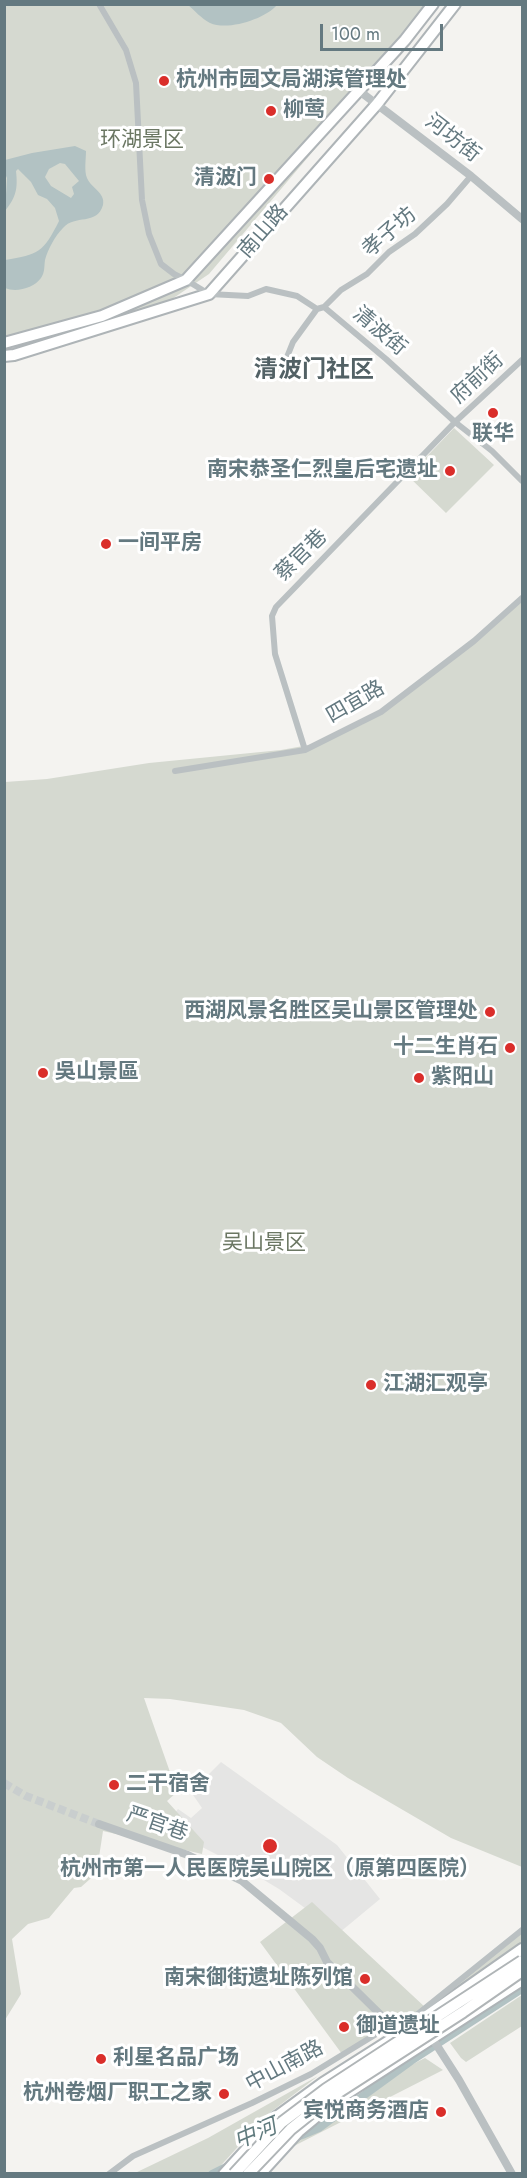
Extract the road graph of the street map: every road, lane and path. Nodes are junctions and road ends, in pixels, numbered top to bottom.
1 (99, 4) edge
2 (433, 4) edge
3 (455, 4) edge
4 (358, 90) junction
5 (377, 104) junction
6 (471, 176) junction
7 (522, 219) edge
8 (186, 280) junction
9 (209, 294) junction
10 (320, 308) junction
11 (4, 343) edge
12 (4, 356) edge
13 (287, 357) dead end
14 (522, 360) edge
15 (455, 422) junction
16 (522, 481) edge
17 (522, 598) edge
18 (305, 750) junction
19 (175, 771) dead end
20 (99, 1824) tunnel mouth
21 (522, 1930) edge
22 (522, 1948) edge
23 (522, 1961) edge
24 (522, 1971) edge
25 (522, 1980) edge
26 (391, 2025) junction
27 (408, 2030) junction
28 (433, 2040) junction
29 (228, 2173) edge
30 (109, 2174) edge
31 (248, 2174) edge
32 (260, 2174) edge
33 (512, 2174) edge

1 - 8 street, 清波街
2 - 4 main road, 南山路
3 - 5 main road, 南山路
4 - 5 street, 河坊街
4 - 8 main road, 南山路
5 - 6 street, 河坊街
5 - 9 main road, 南山路
6 - 7 street, 河坊街
6 - 10 street, 孝子坊
8 - 9 street, 清波街
8 - 11 main road, 南山路
9 - 10 street, 清波街
9 - 12 main road
10 - 13 street, 孝子坊
10 - 15 street, 清波街
14 - 15 street, 府前街
15 - 16 street, 清波街
15 - 18 street, 蔡官巷
17 - 18 street, 四宜路
18 - 19 street, 四宜路
20 - 26 street, 严官巷
21 - 26 street, 中山南路
22 - 27 main road
23 - 29 main road, bridge
24 - 31 main road, bridge
25 - 28 main road
26 - 27 street
26 - 30 street, 中山南路
27 - 28 street
27 - 29 main road
28 - 32 main road
28 - 33 street

